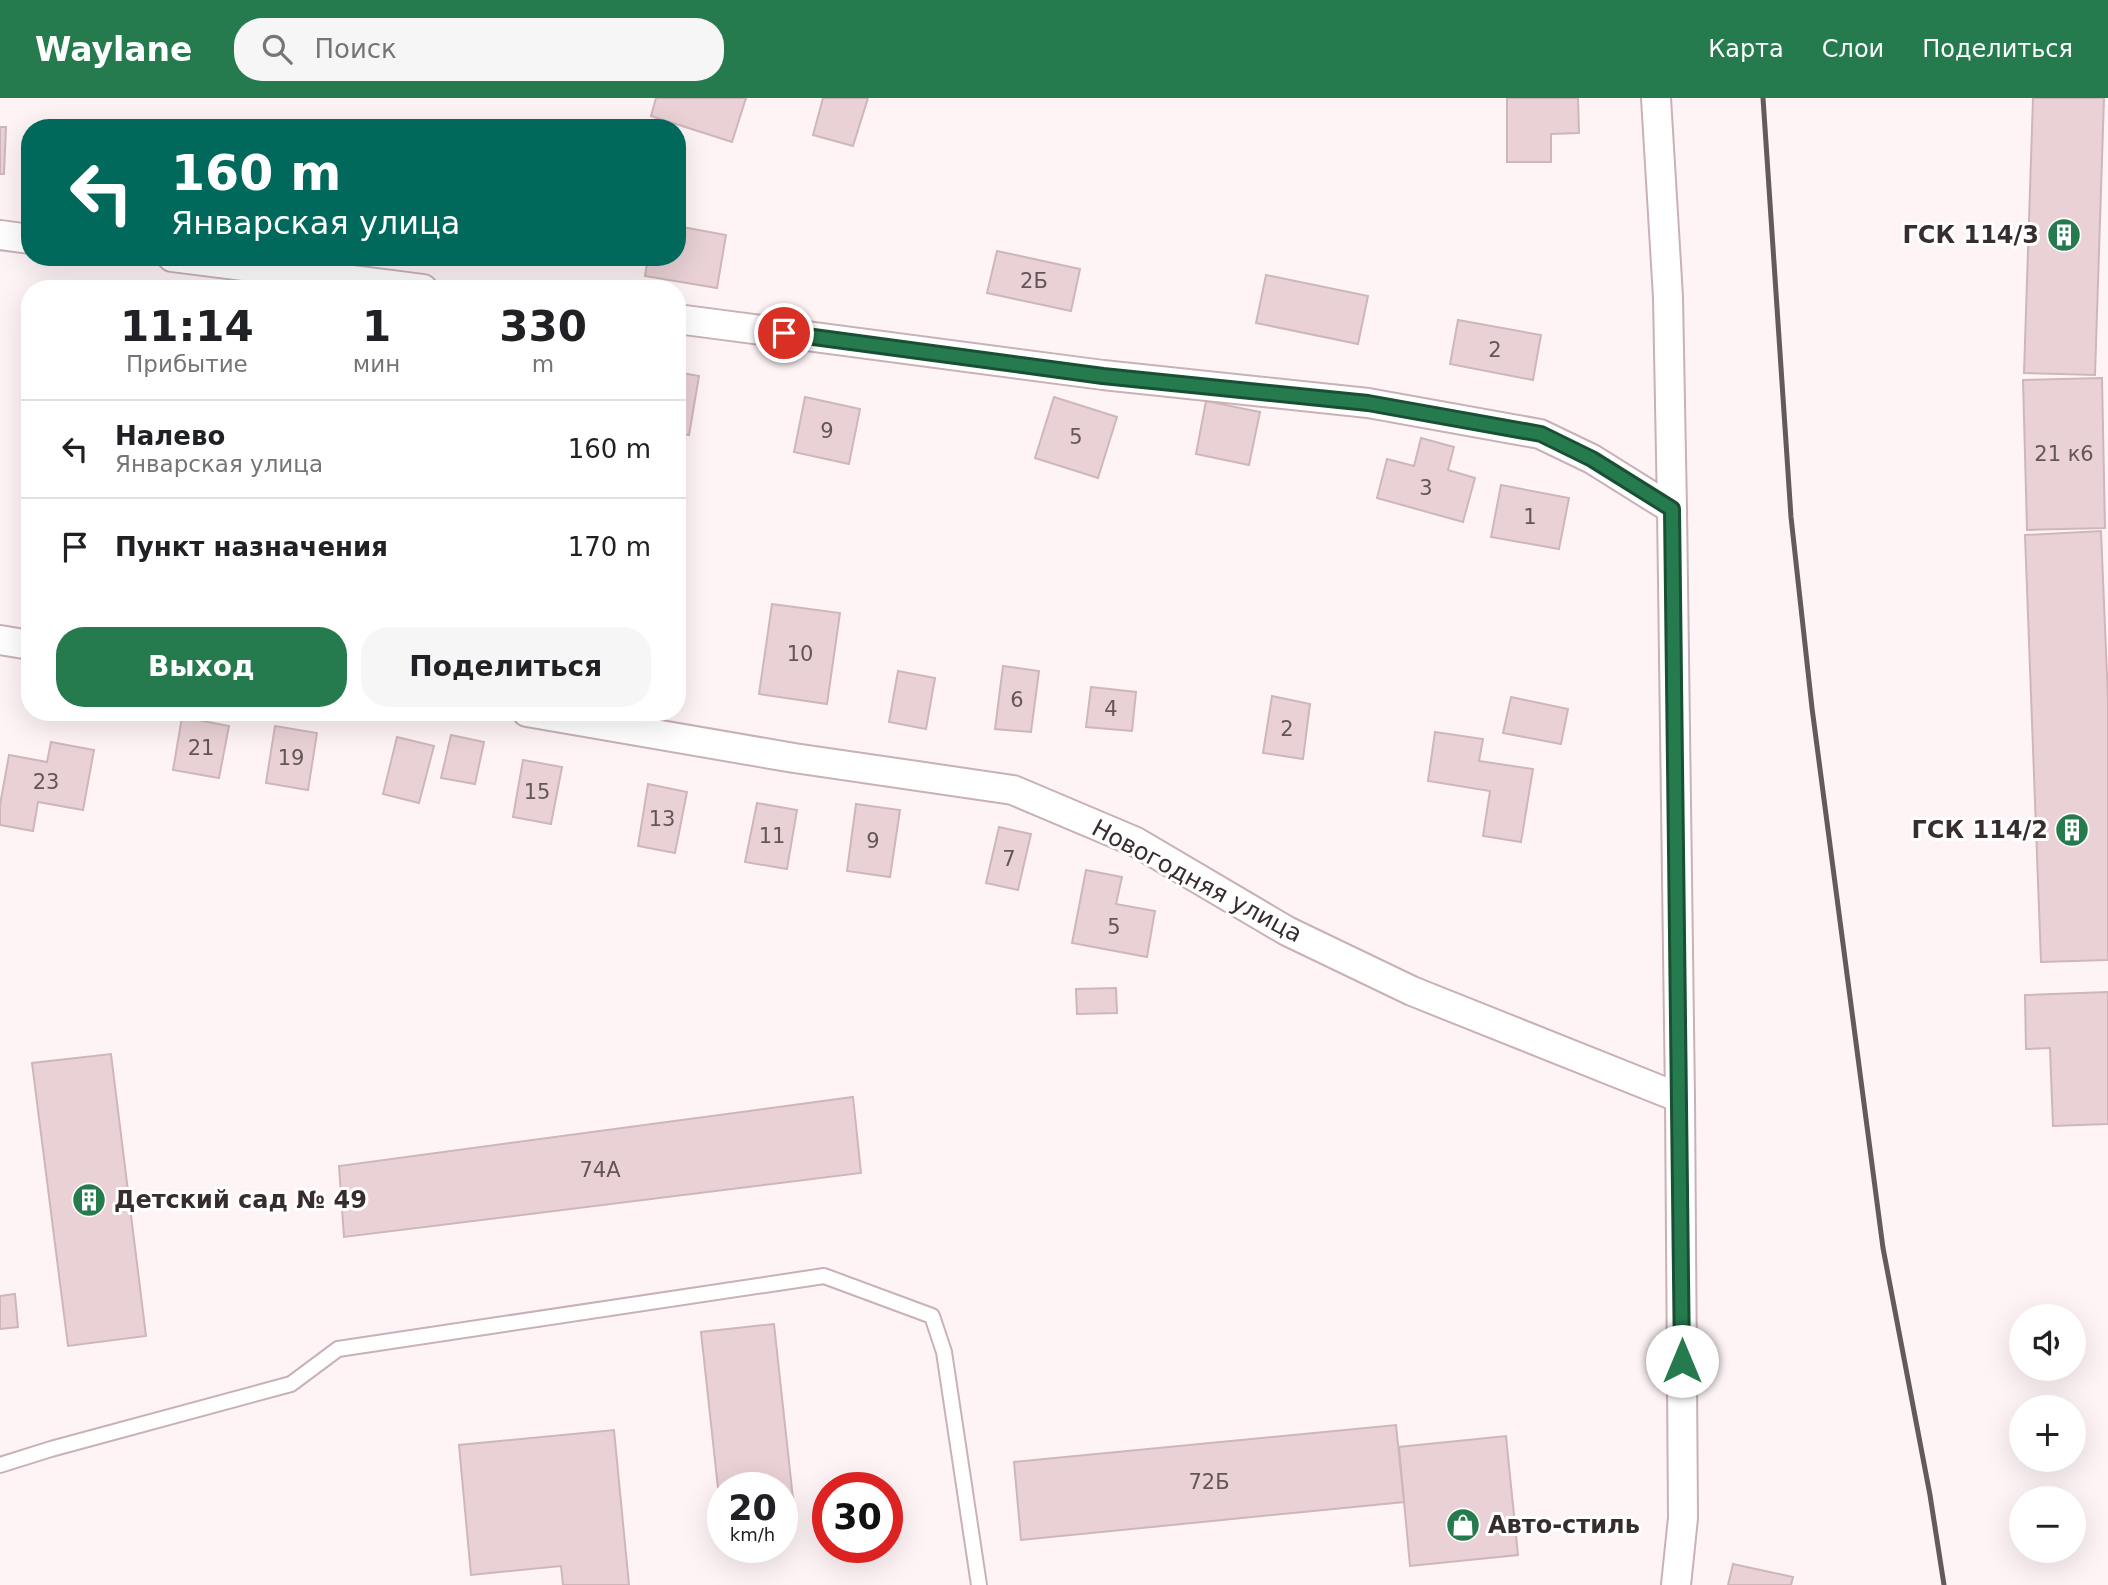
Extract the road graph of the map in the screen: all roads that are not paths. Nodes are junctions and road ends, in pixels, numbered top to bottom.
1 (1656, 98) edge
2 (0, 234) edge
3 (21, 238) edge
4 (229, 266) edge
5 (318, 280) edge
6 (686, 320) edge
7 (1672, 509) junction
8 (0, 640) edge
9 (21, 644) edge
10 (579, 721) edge
11 (1680, 1098) junction
12 (0, 1465) edge
13 (979, 1585) edge
14 (1676, 1585) edge

1 - 7 street
2 - 3 street
4 - 5 street
6 - 7 street
7 - 11 street
8 - 9 street
10 - 11 street, Новогодняя улица
11 - 14 street
12 - 13 lane

